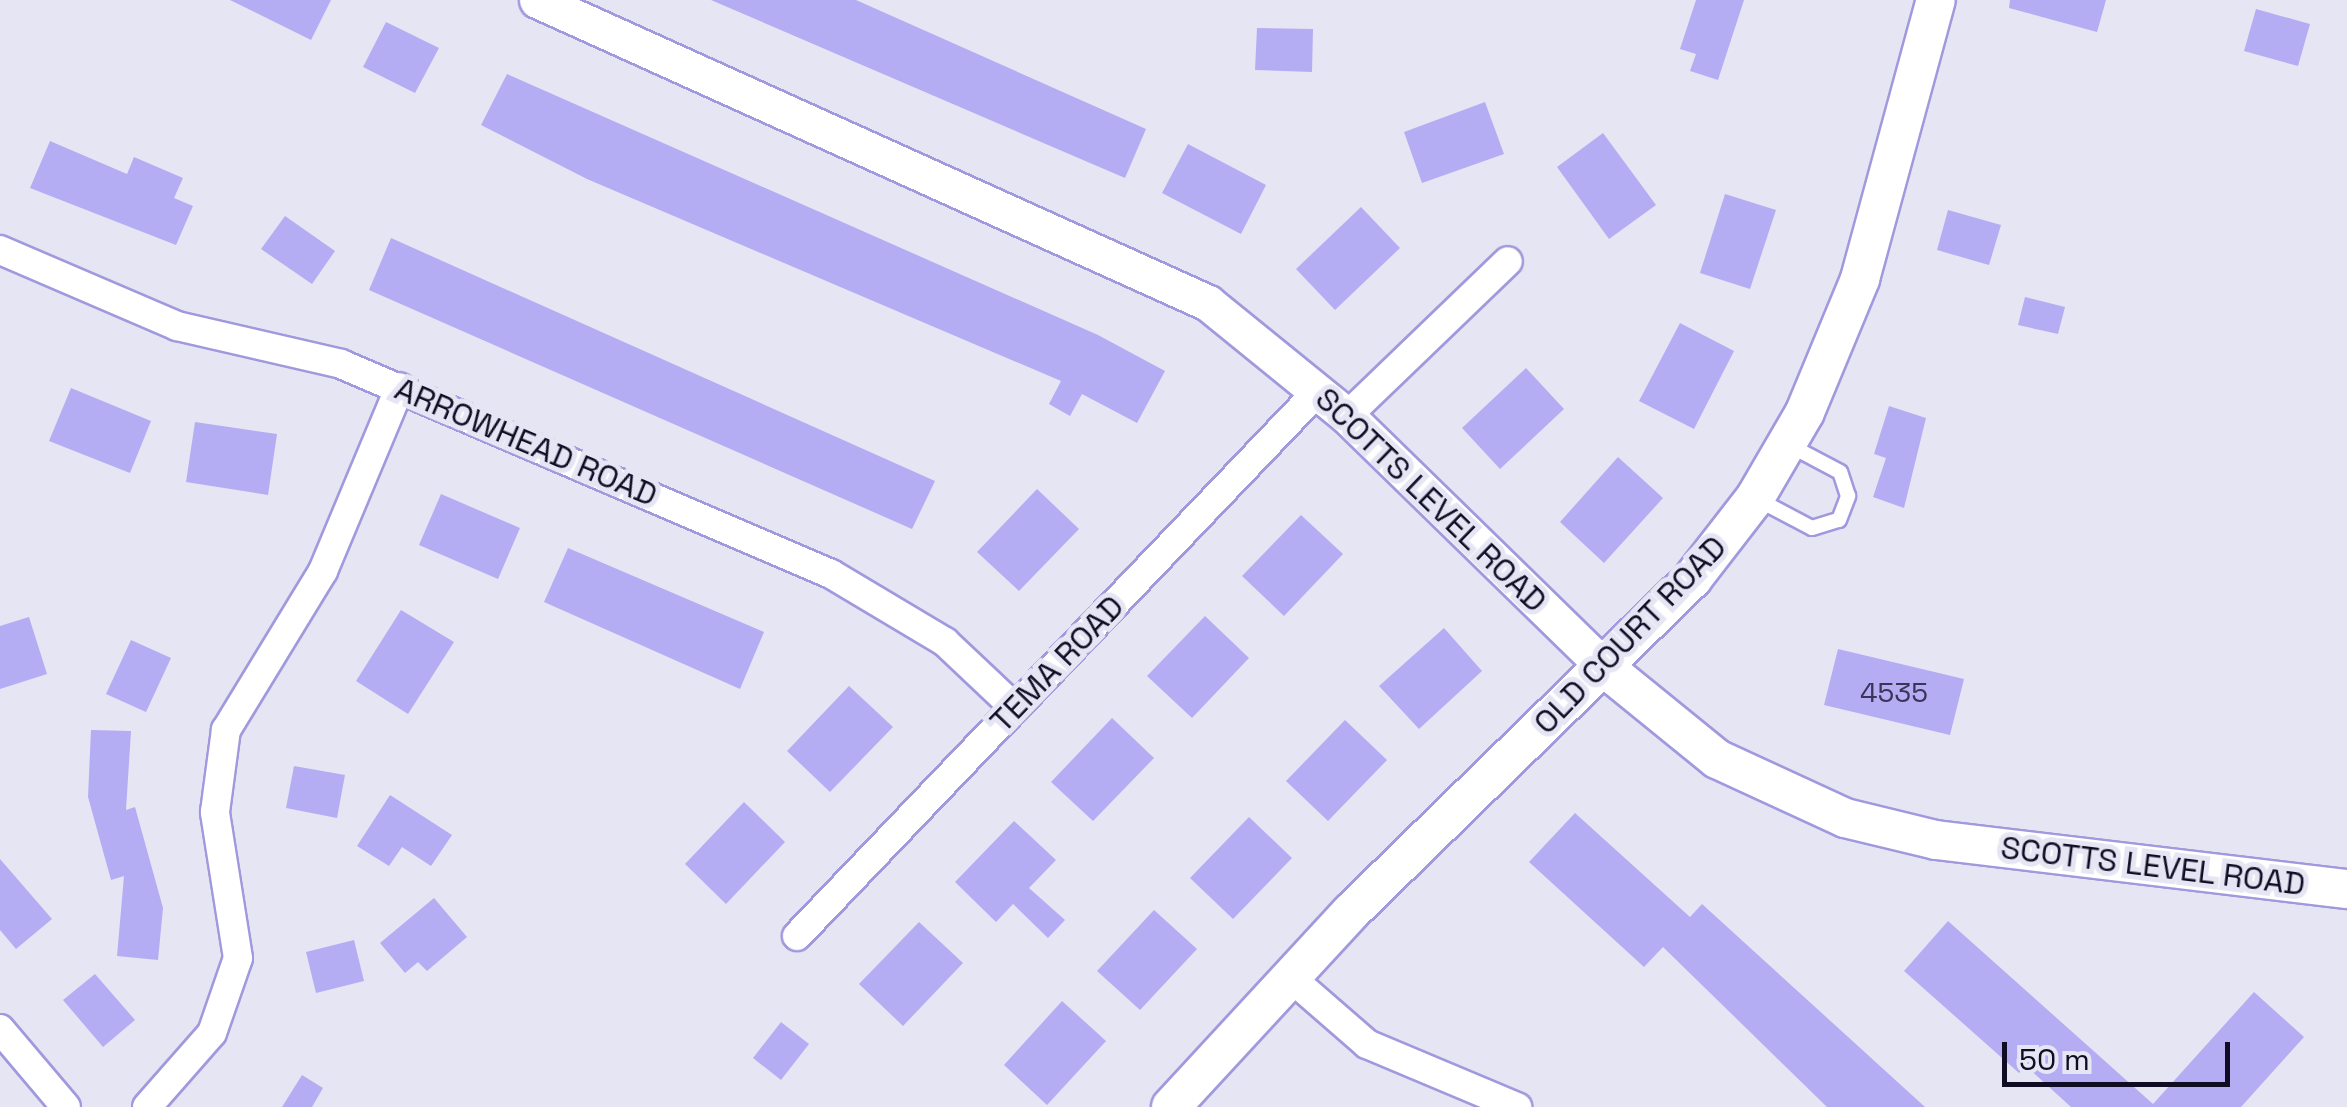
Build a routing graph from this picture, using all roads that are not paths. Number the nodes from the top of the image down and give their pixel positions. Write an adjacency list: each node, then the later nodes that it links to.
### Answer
1 (536, 0): 6 (street, SCOTTS LEVEL ROAD)
2 (1936, 0): 8 (main road, OLD COURT ROAD)
3 (0, 250): 5 (street, ARROWHEAD ROAD)
4 (1508, 262): 7 (street)
5 (400, 387): 11 (street, ARROWHEAD ROAD); 17 (street)
6 (1318, 392): 7 (street, SCOTTS LEVEL ROAD); 11 (street, TEMA ROAD)
7 (1347, 416): 10 (street, SCOTTS LEVEL ROAD)
8 (1786, 443): 9 (main road, OLD COURT ROAD); 9 (lane)
9 (1754, 498): 10 (main road, OLD COURT ROAD)
10 (1605, 668): 12 (main road, SCOTTS LEVEL ROAD); 14 (main road, OLD COURT ROAD)
11 (1015, 708): 13 (street, TEMA ROAD)
12 (2347, 889)
13 (796, 936)
14 (1290, 977): 18 (main road, OLD COURT ROAD); 19 (street)
15 (0, 1030): 16 (street)
16 (66, 1107)
17 (147, 1107)
18 (1170, 1107)
19 (1516, 1107)

